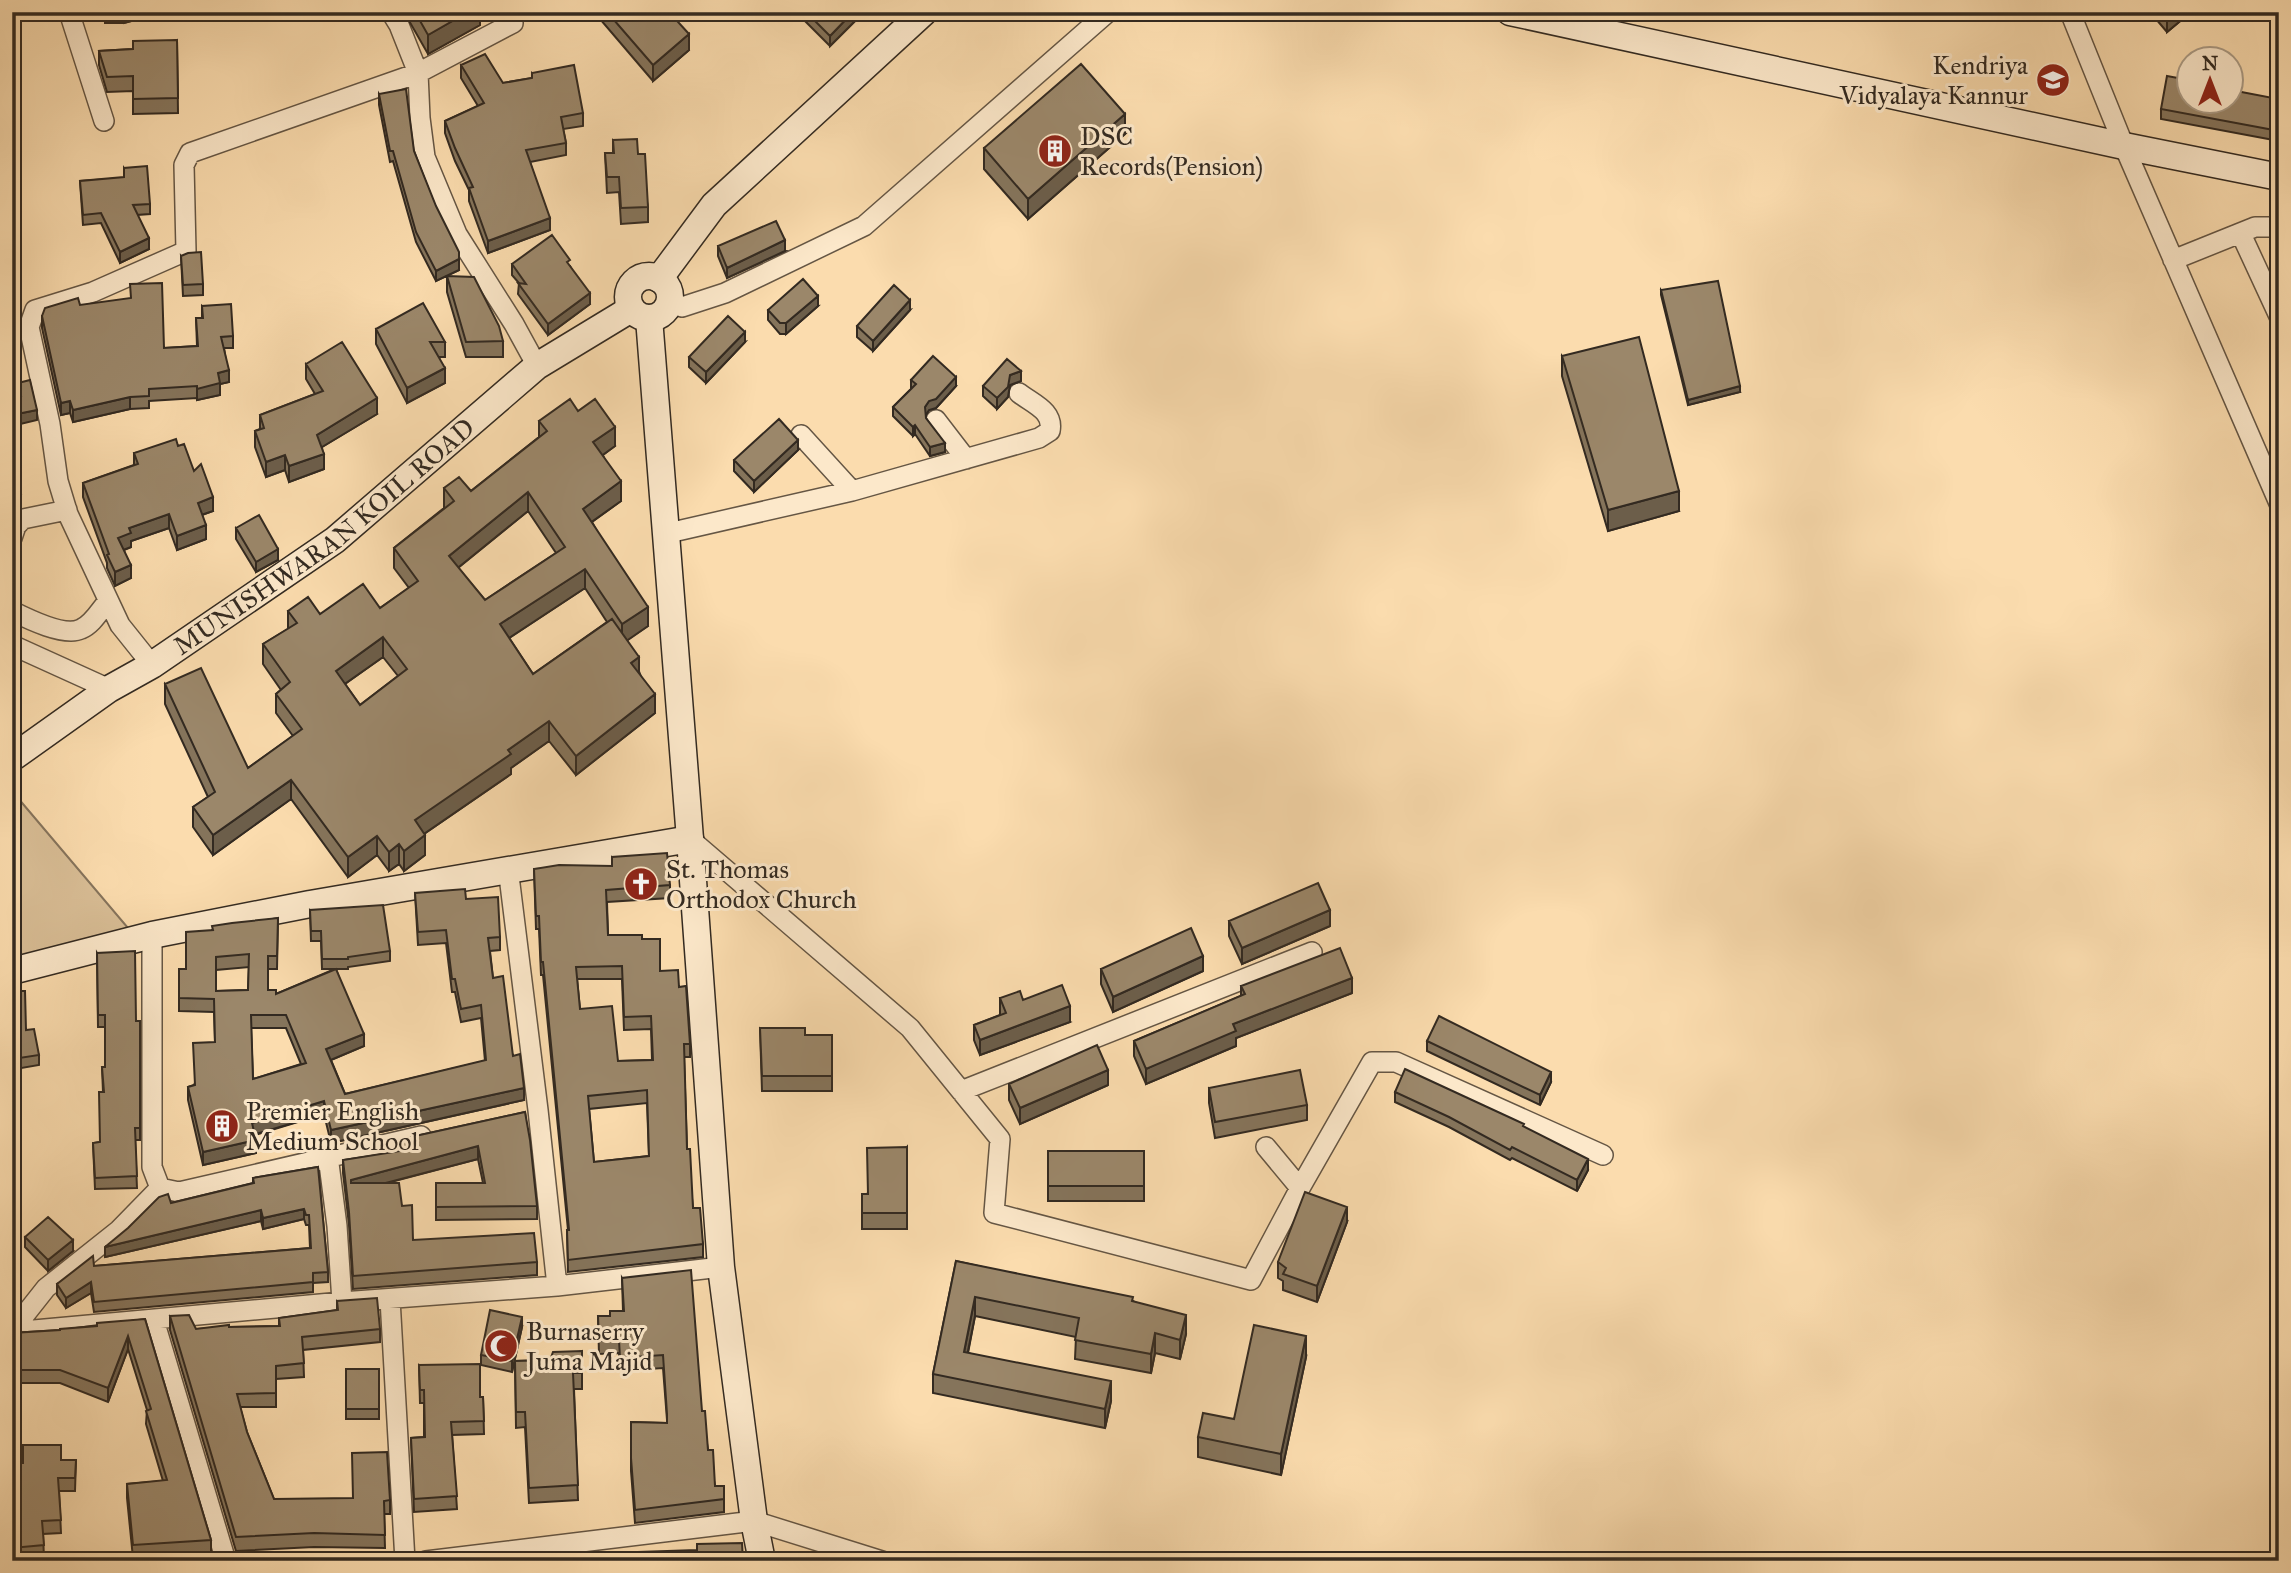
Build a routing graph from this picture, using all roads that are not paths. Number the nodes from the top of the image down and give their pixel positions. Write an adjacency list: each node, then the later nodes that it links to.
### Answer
1 (69, 12): 9 (street)
2 (391, 12): 8 (street)
3 (512, 12): 8 (street)
4 (924, 12): 15 (street, MUNISHWARAN KOIL ROAD)
5 (1108, 12): 15 (street)
6 (1510, 12): 10 (street)
7 (2070, 12): 10 (street)
8 (418, 73): 17 (street); 24 (street)
9 (104, 121)
10 (2124, 146): 11 (street); 14 (street)
11 (2279, 177)
12 (2279, 227): 13 (street)
13 (2241, 234): 14 (street); 16 (street)
14 (2173, 260): 23 (street)
15 (652, 302): 17 (street, MUNISHWARAN KOIL ROAD); 25 (street)
16 (2279, 316)
17 (537, 366): 30 (street, MUNISHWARAN KOIL ROAD)
18 (1019, 393): 21 (street)
19 (936, 420): 21 (street)
20 (801, 435): 22 (street)
21 (966, 459): 22 (street)
22 (852, 491): 25 (street)
23 (2279, 503)
24 (67, 510): 26 (street); 27 (street)
25 (664, 534): 33 (street)
26 (12, 538)
27 (108, 601): 28 (street); 30 (street)
28 (12, 611)
29 (12, 645): 31 (street)
30 (152, 666): 31 (street, MUNISHWARAN KOIL ROAD)
31 (109, 689): 32 (street, MUNISHWARAN KOIL ROAD)
32 (12, 758)
33 (690, 839): 34 (street); 38 (street); 45 (street)
34 (508, 869): 35 (street); 46 (street)
35 (152, 935): 37 (street); 43 (street)
36 (1312, 952): 38 (street)
37 (12, 971)
38 (961, 1091): 44 (street)
39 (433, 1133): 42 (street)
40 (1266, 1147): 44 (street)
41 (1603, 1155): 44 (street)
42 (328, 1156): 43 (street); 48 (street)
43 (160, 1188): 50 (street)
44 (1300, 1188)
45 (720, 1267): 46 (street); 51 (street)
46 (557, 1286): 47 (street)
47 (390, 1299): 48 (street); 53 (street)
48 (342, 1302): 49 (street)
49 (154, 1320): 50 (street); 52 (street)
50 (12, 1331)
51 (754, 1521): 54 (street); 55 (street); 56 (street)
52 (226, 1561)
53 (405, 1561)
54 (426, 1561)
55 (762, 1561)
56 (882, 1561)

